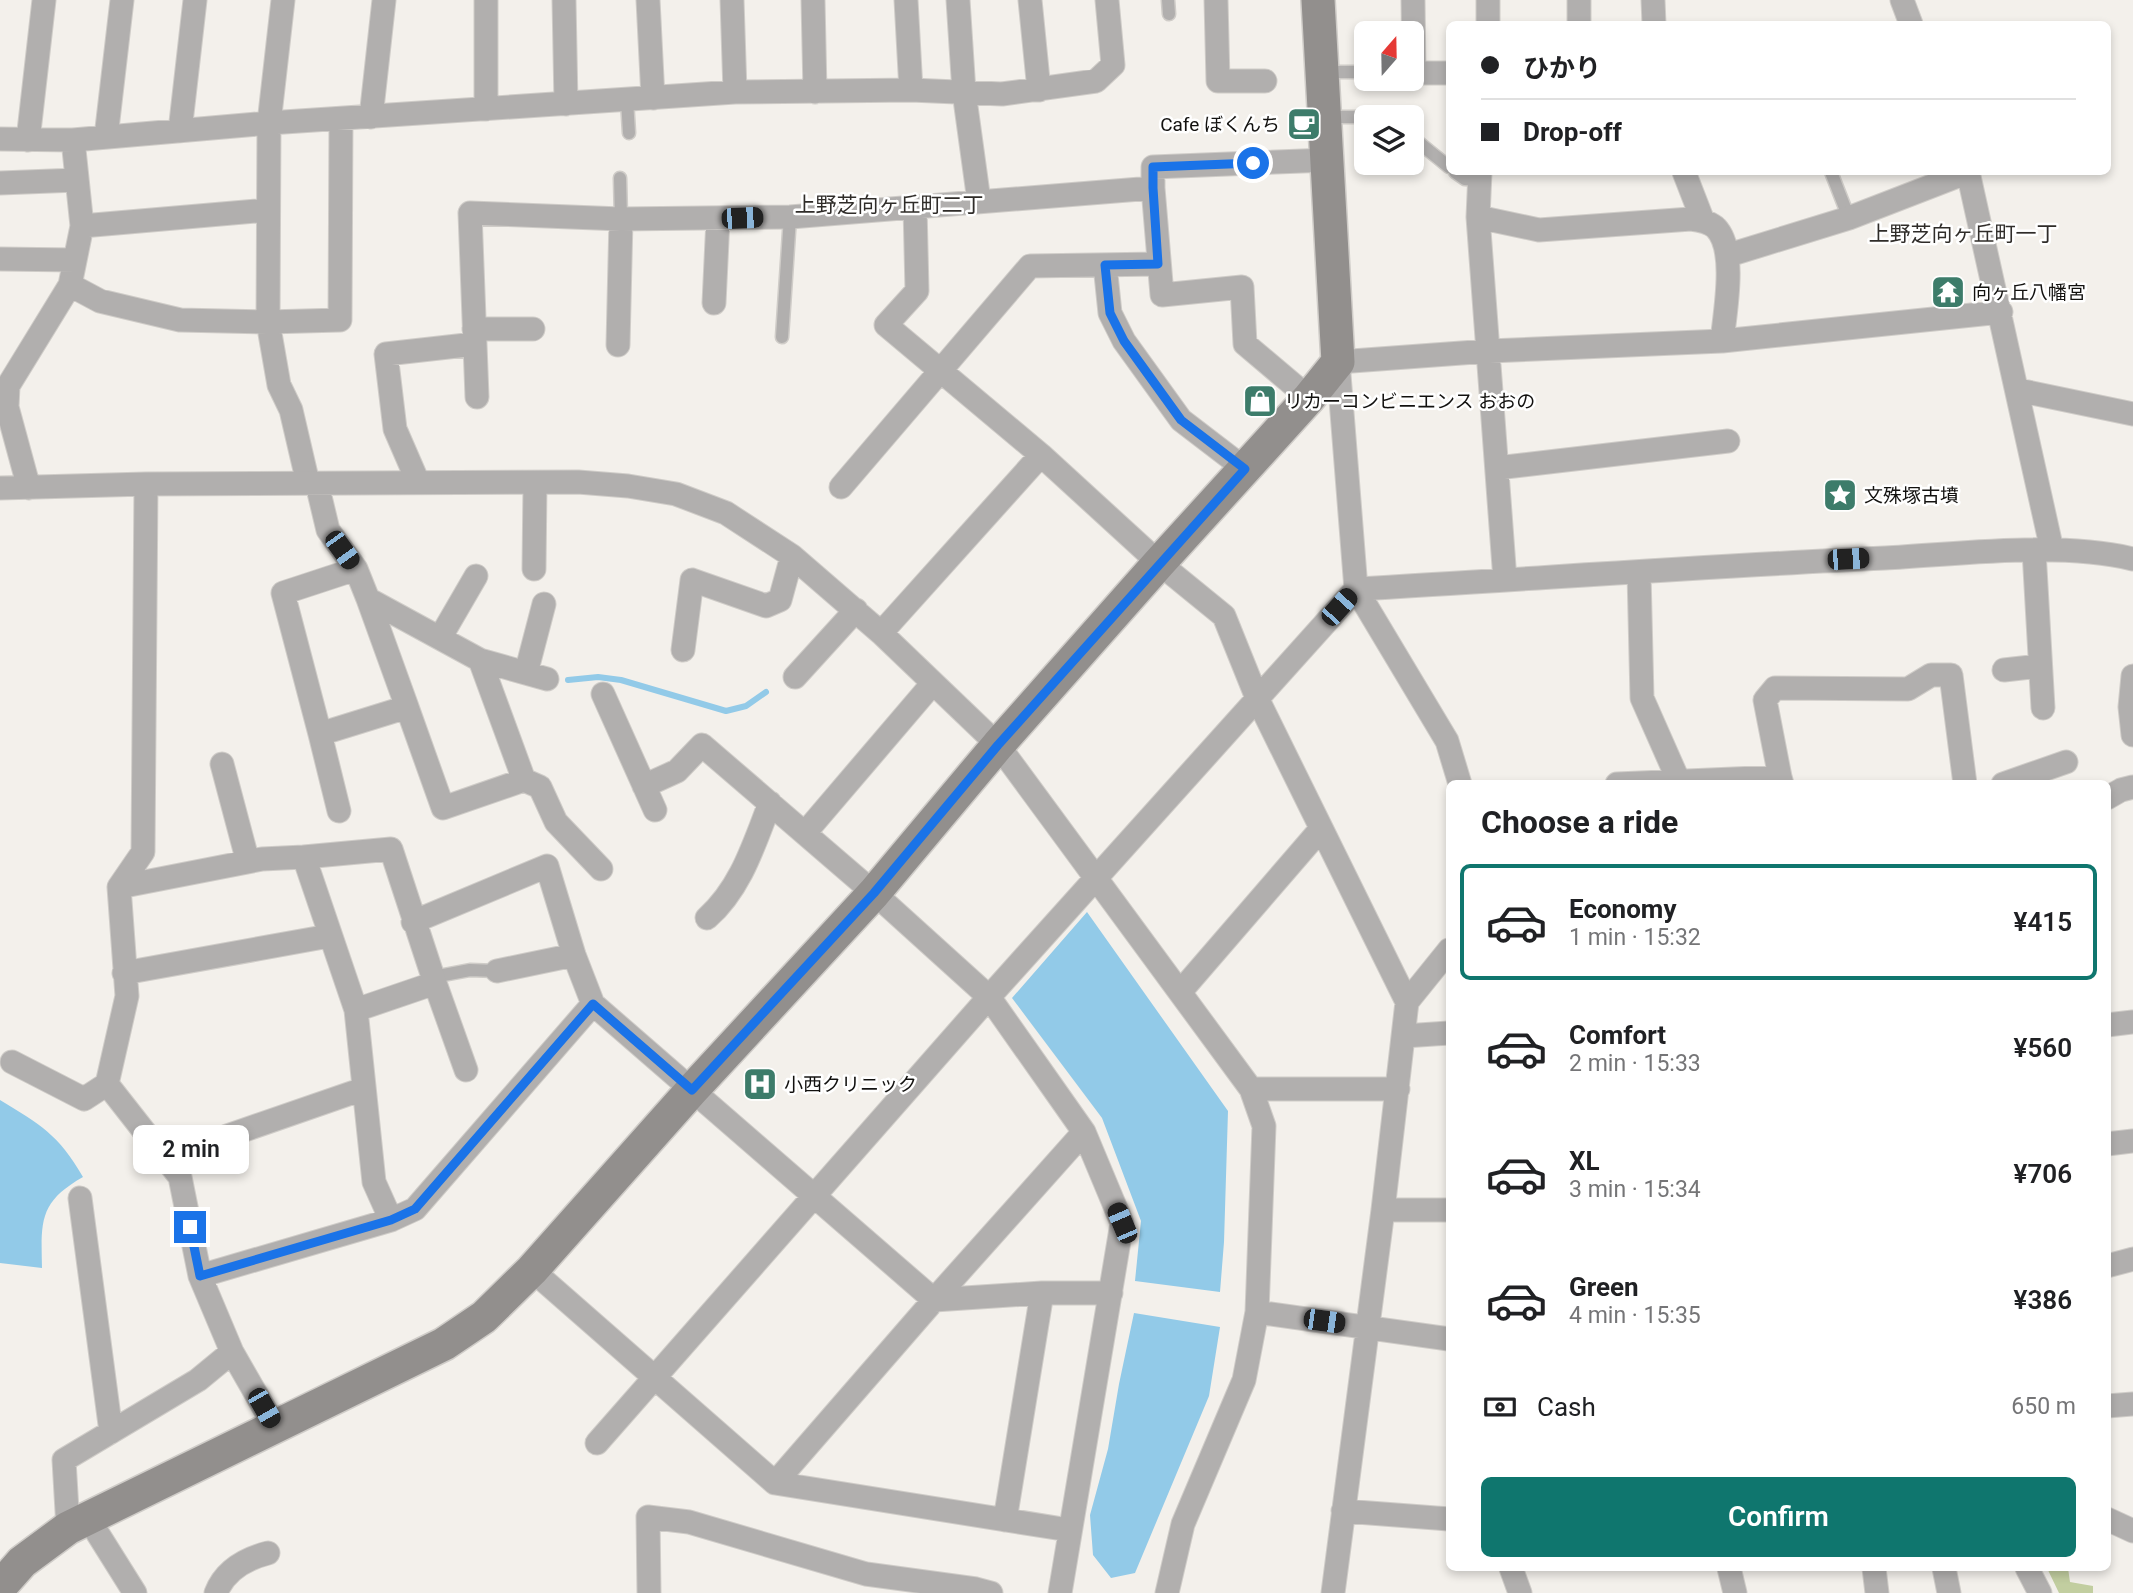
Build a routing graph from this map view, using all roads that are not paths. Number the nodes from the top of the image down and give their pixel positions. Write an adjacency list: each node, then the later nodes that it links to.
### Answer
1 (44, 0): 52 (street)
2 (122, 0): 50 (street)
3 (195, 0): 48 (street)
4 (283, 0): 47 (street)
5 (384, 0): 43 (street)
6 (486, 0): 42 (street)
7 (564, 0): 41 (street)
8 (648, 0): 39 (street)
9 (732, 0): 36 (street)
10 (813, 0): 37 (street)
11 (906, 0): 34 (street)
12 (958, 0): 38 (street)
13 (1030, 0): 35 (street)
14 (1107, 0): 35 (street)
15 (1168, 0): 23 (lane)
16 (1216, 0): 33 (street)
17 (1318, 0): 29 (street)
18 (1413, 0): 24 (street)
19 (1488, 0): 25 (street)
20 (1579, 0): 26 (street)
21 (1653, 0): 27 (street)
22 (1902, 0): 28 (street)
23 (1169, 14)
24 (1413, 21)
25 (1488, 21)
26 (1579, 21)
27 (1654, 21)
28 (1910, 21)
29 (1323, 72): 30 (lane); 44 (street)
30 (1354, 72)
31 (1424, 73): 32 (street)
32 (1446, 73)
33 (1265, 81)
34 (911, 90): 37 (street); 38 (street)
35 (1039, 90): 38 (street)
36 (735, 92): 37 (street); 39 (street)
37 (816, 92)
38 (964, 92): 67 (street)
39 (653, 98): 40 (street)
40 (627, 100): 41 (street); 49 (lane)
41 (566, 104): 42 (street)
42 (486, 109): 43 (street)
43 (371, 117): 46 (street)
44 (1325, 117): 45 (lane); 55 (street)
45 (1354, 117)
46 (341, 119): 47 (street); 85 (street)
47 (269, 124): 48 (street); 69 (street)
48 (180, 131): 50 (street)
49 (629, 133)
50 (106, 137): 53 (street)
51 (0, 139): 52 (street)
52 (28, 140): 53 (street)
53 (73, 140): 64 (street)
54 (1424, 147): 56 (lane)
55 (1328, 160): 66 (street); 92 (street)
56 (1446, 165)
57 (1460, 175): 62 (lane)
58 (1685, 175): 75 (street)
59 (1832, 175): 72 (lane)
60 (1960, 175): 72 (street)
61 (1969, 175): 84 (street)
62 (1479, 176): 71 (street)
63 (620, 178): 73 (lane)
64 (77, 180): 65 (street); 76 (street)
65 (0, 183)
66 (1153, 188): 67 (street); 80 (street)
67 (979, 201): 68 (street)
68 (915, 206): 70 (street); 93 (street)
69 (268, 210): 76 (street); 85 (street)
70 (790, 216): 74 (street); 88 (lane)
71 (1478, 217): 75 (street); 91 (street)
72 (1849, 218): 77 (street)
73 (621, 219): 74 (street); 87 (street); 90 (street)
74 (718, 219): 83 (street)
75 (1703, 221): 77 (street)
76 (82, 226): 79 (street)
77 (1729, 255): 89 (street)
78 (0, 259): 79 (street)
79 (75, 260): 82 (street)
80 (1158, 264): 81 (street); 96 (street)
81 (1105, 265): 93 (street); 101 (street)
82 (70, 285): 85 (street); 108 (street)
83 (714, 303)
84 (2001, 312): 89 (street); 94 (street)
85 (268, 322): 104 (street)
86 (533, 329): 87 (street)
87 (474, 336): 95 (street); 102 (street)
88 (782, 337)
89 (1722, 341): 91 (street)
90 (618, 345)
91 (1489, 351): 92 (street); 100 (street)
92 (1338, 362): 96 (street); 118 (street)
93 (940, 370): 99 (street); 106 (street)
94 (2018, 390): 97 (street); 109 (street)
95 (477, 397)
96 (1309, 398): 101 (street)
97 (2133, 414)
98 (1728, 442): 100 (street)
99 (1041, 455): 112 (street); 122 (street)
100 (1497, 468): 117 (street)
101 (1245, 469): 112 (street)
102 (418, 482): 104 (street); 105 (street)
103 (146, 484): 104 (street); 108 (street); 161 (street)
104 (313, 484): 113 (street)
105 (535, 484): 110 (street); 114 (street)
106 (841, 487)
107 (0, 488): 108 (street)
108 (29, 488)
109 (2043, 550): 111 (street); 115 (street); 126 (street)
110 (792, 556): 121 (street); 124 (street)
111 (2133, 559)
112 (1159, 563): 132 (street); 137 (street)
113 (356, 569): 119 (street); 135 (street)
114 (534, 569)
115 (1639, 573): 117 (street); 143 (street)
116 (476, 576): 123 (street)
117 (1506, 580): 118 (street)
118 (1356, 589): 132 (street); 142 (street)
119 (368, 599): 123 (street); 133 (street)
120 (544, 604): 125 (street)
121 (856, 610): 122 (street); 129 (street)
122 (881, 633): 130 (street)
123 (440, 638): 125 (street)
124 (683, 650)
125 (480, 660): 141 (street)
126 (2040, 666): 127 (street); 134 (street)
127 (2004, 670)
128 (2133, 676): 136 (street)
129 (795, 677)
130 (930, 679): 137 (street); 138 (lane); 154 (street)
131 (603, 694): 147 (street)
132 (1257, 698): 153 (street); 160 (street)
133 (407, 706): 135 (street); 141 (street)
134 (2043, 708)
135 (320, 734): 152 (street)
136 (2133, 735)
137 (998, 745): 160 (street); 162 (street)
138 (862, 748)
139 (2066, 762): 146 (street)
140 (222, 764): 157 (street)
141 (524, 780): 155 (street)
142 (1459, 780)
143 (1680, 780)
144 (1781, 780): 145 (street)
145 (1964, 780)
146 (2014, 780)
147 (644, 786): 150 (street); 151 (street)
148 (2133, 787): 149 (street)
149 (2111, 796)
150 (770, 803): 154 (street); 163 (street)
151 (655, 810)
152 (339, 811)
153 (1320, 830): 171 (street); 173 (street)
154 (805, 833): 162 (street)
155 (580, 846): 158 (street); 159 (street)
156 (304, 858): 157 (street); 164 (street); 165 (street)
157 (248, 862): 161 (street)
158 (547, 866): 164 (street); 167 (street)
159 (601, 869)
160 (1097, 876): 171 (street); 172 (street)
161 (120, 887): 169 (street)
162 (874, 893): 172 (street); 186 (street)
163 (707, 918)
164 (413, 922): 170 (street)
165 (329, 936): 169 (street); 175 (street)
166 (1446, 954): 173 (street)
167 (574, 955): 168 (street); 174 (street)
168 (497, 971): 170 (lane)
169 (124, 972): 182 (street)
170 (434, 980): 175 (street); 181 (street)
171 (1181, 991): 184 (street)
172 (989, 997): 187 (street); 191 (street)
173 (1407, 1002): 179 (street)
174 (593, 1004): 186 (street); 195 (street)
175 (356, 1010): 183 (street)
176 (2133, 1022): 177 (street)
177 (2111, 1025)
178 (1446, 1033): 179 (street)
179 (1404, 1036): 185 (street)
180 (12, 1062): 182 (street)
181 (466, 1070)
182 (107, 1084): 199 (street)
183 (363, 1089): 188 (street); 195 (street)
184 (1251, 1089): 185 (street); 203 (street)
185 (1398, 1089): 193 (street)
186 (692, 1090): 191 (street); 198 (street)
187 (1084, 1132): 201 (street); 202 (street)
188 (227, 1136)
189 (2133, 1141): 190 (street)
190 (2111, 1144)
191 (814, 1197): 202 (street); 207 (street)
192 (80, 1198): 211 (street)
193 (1383, 1210): 194 (street); 204 (street)
194 (1446, 1210)
195 (391, 1220): 199 (street)
196 (2133, 1259): 197 (street)
197 (2111, 1265)
198 (532, 1270): 207 (street); 210 (street)
199 (200, 1276): 206 (street)
200 (1042, 1293): 201 (street); 202 (street); 216 (street)
201 (1111, 1293): 219 (street)
202 (934, 1300): 213 (street)
203 (1257, 1312): 204 (street); 234 (street)
204 (1368, 1327): 205 (street); 214 (street)
205 (1446, 1339)
206 (232, 1352): 210 (street); 211 (street)
207 (656, 1377): 212 (street); 213 (street)
208 (2133, 1404): 209 (street)
209 (2111, 1406)
210 (275, 1427): 218 (street)
211 (111, 1432): 218 (street)
212 (597, 1443)
213 (775, 1483): 216 (street)
214 (1343, 1511): 215 (street); 235 (street)
215 (1446, 1519)
216 (1005, 1520): 219 (street)
217 (2111, 1521): 220 (street)
218 (78, 1523): 228 (street); 229 (street)
219 (1069, 1530): 233 (street)
220 (2133, 1531)
221 (268, 1553): 230 (street)
222 (1512, 1571): 236 (street)
223 (1729, 1571): 237 (street)
224 (1874, 1571): 238 (street)
225 (1945, 1571): 239 (street)
226 (2029, 1571): 240 (street)
227 (864, 1584): 231 (street); 232 (street)
228 (0, 1587)
229 (135, 1593)
230 (216, 1593)
231 (649, 1593)
232 (991, 1593)
233 (1059, 1593)
234 (1167, 1593)
235 (1332, 1593)
236 (1520, 1593)
237 (1735, 1593)
238 (1877, 1593)
239 (1949, 1593)
240 (2040, 1593)

